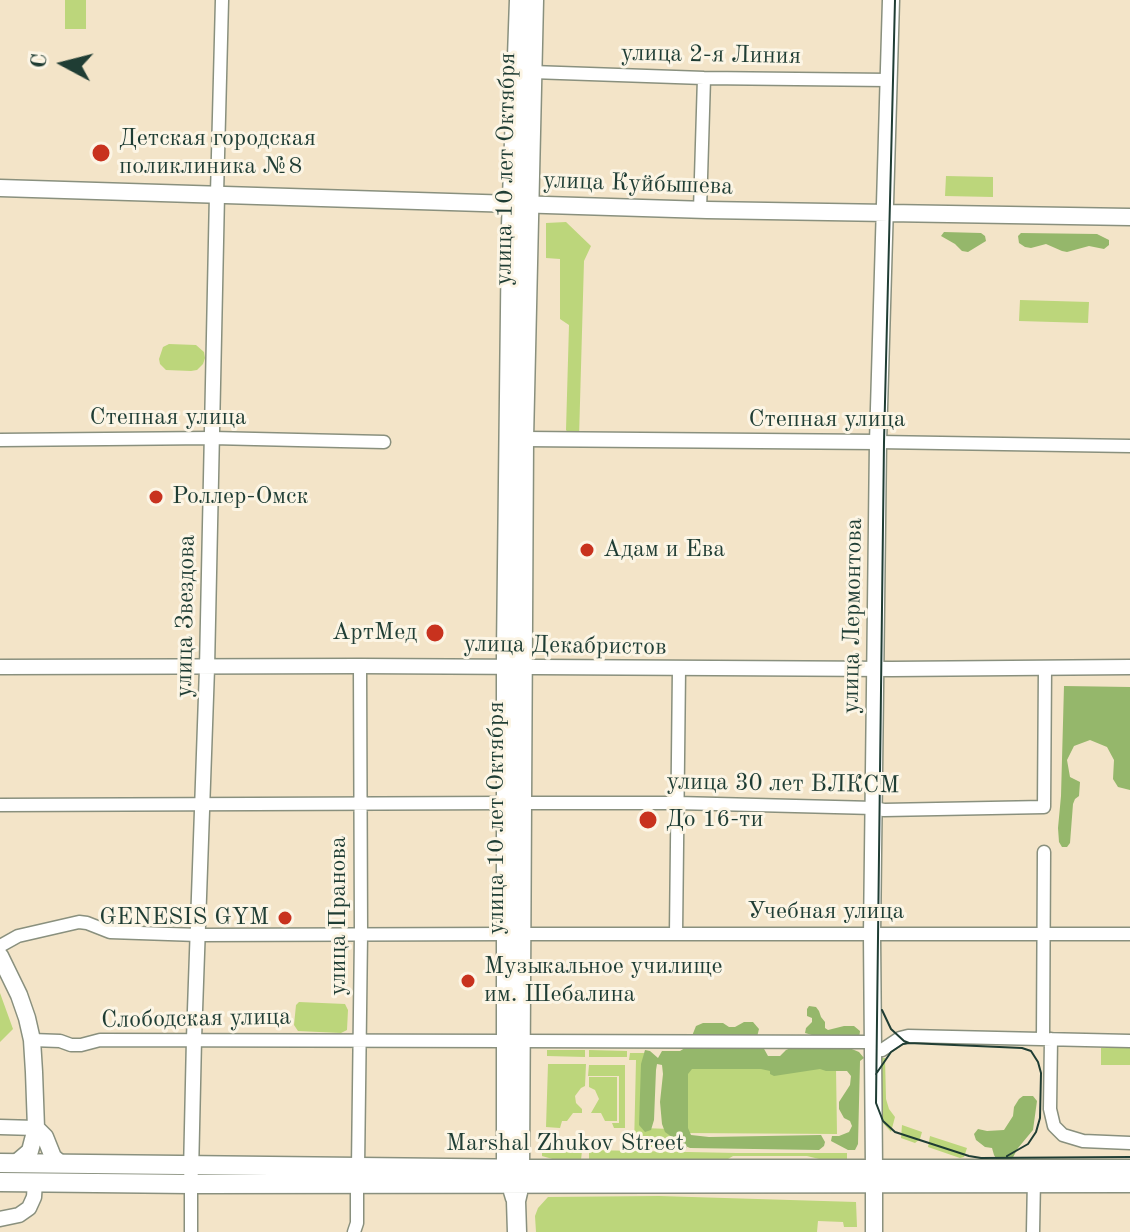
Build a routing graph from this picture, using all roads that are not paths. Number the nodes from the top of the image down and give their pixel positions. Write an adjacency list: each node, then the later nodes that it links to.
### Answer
1 (222, 0): 9 (street, улица Звездова)
2 (519, 0): 10 (main road, улица 10 лет Октября)
3 (534, 0): 5 (main road, улица 10 лет Октября)
4 (891, 0): 7 (main road, улица Лермонтова)
5 (532, 72): 6 (street, улица 2-я Линия); 10 (main road, улица 10 лет Октября)
6 (704, 78): 7 (street, улица 2-я Линия); 11 (street)
7 (889, 80): 12 (main road, улица Лермонтова)
8 (0, 188): 9 (main road, улица Куйбышева)
9 (217, 194): 10 (main road, улица Куйбышева); 14 (street, улица Звездова)
10 (520, 204): 11 (main road, улица Куйбышева); 15 (main road, улица 10 лет Октября); 22 (main road, улица 10 лет Октября)
11 (700, 210): 12 (main road, улица Куйбышева)
12 (885, 214): 13 (main road, улица Куйбышева); 18 (main road, улица Лермонтова)
13 (1130, 217)
14 (212, 438): 16 (street, Степная улица); 17 (street, Степная улица); 24 (street, улица Звездова)
15 (524, 439): 18 (street, Степная улица); 22 (main road, улица 10 лет Октября)
16 (0, 440)
17 (384, 442)
18 (878, 442): 19 (street, Степная улица); 27 (main road, улица Лермонтова)
19 (1130, 446)
20 (360, 666): 22 (street, улица Декабристов); 24 (street, улица Декабристов); 28 (street, улица Пранова)
21 (0, 667): 24 (street, улица Декабристов)
22 (514, 667): 26 (street, улица Декабристов); 29 (main road, улица 10 лет Октября)
23 (1130, 667): 25 (street, улица Декабристов)
24 (207, 668): 32 (street, улица Звездова)
25 (1045, 668): 27 (street, улица Декабристов); 33 (street, улица 30 лет ВЛКСМ)
26 (679, 669): 27 (street, улица Декабристов); 30 (street)
27 (876, 669): 33 (main road, улица Лермонтова)
28 (361, 803): 29 (street, улица 30 лет ВЛКСМ); 32 (street, улица 30 лет ВЛКСМ); 36 (street, улица Пранова)
29 (514, 803): 30 (street, улица 30 лет ВЛКСМ); 37 (main road, улица 10 лет Октября)
30 (677, 803): 33 (street, улица 30 лет ВЛКСМ); 35 (street)
31 (0, 805): 32 (street, улица 30 лет ВЛКСМ)
32 (203, 805): 40 (street, улица Звездова)
33 (874, 808): 41 (main road, улица Лермонтова)
34 (1044, 852): 38 (street)
35 (676, 933): 37 (street, Учебная улица); 41 (street, Учебная улица)
36 (361, 934): 37 (street, Учебная улица); 40 (street, Учебная улица); 47 (street, улица Пранова)
37 (514, 934): 48 (main road, улица 10 лет Октября)
38 (1044, 934): 39 (street, Учебная улица); 41 (street, Учебная улица); 45 (street)
39 (1130, 934)
40 (198, 935): 42 (street, Учебная улица); 44 (street, улица Звездова)
41 (872, 935): 50 (main road, улица Лермонтова)
42 (0, 946)
43 (0, 956): 46 (main road)
44 (194, 1039): 46 (street, Слободская улица); 47 (street, Слободская улица); 59 (street, улица Звездова)
45 (1047, 1039): 49 (street, Слободская улица); 50 (street, Слободская улица); 53 (street)
46 (32, 1040): 52 (main road)
47 (360, 1040): 48 (street, Слободская улица); 60 (street, улица Пранова)
48 (514, 1041): 50 (street, Слободская улица); 63 (main road, улица 10 лет Октября)
49 (1130, 1041)
50 (872, 1047): 61 (main road, улица Лермонтова)
51 (0, 1127): 52 (street)
52 (36, 1128): 55 (main road); 56 (main road)
53 (1111, 1143): 54 (street); 57 (street)
54 (1130, 1143)
55 (8, 1163): 56 (main road, Marshal Zhukov Street)
56 (60, 1163): 59 (main road, Marshal Zhukov Street)
57 (1111, 1169): 58 (main road, Marshal Zhukov Street); 62 (main road, Marshal Zhukov Street)
58 (1130, 1169)
59 (191, 1175): 60 (main road, Marshal Zhukov Street); 65 (main road, Marshal Zhukov Street); 69 (street, улица Звездова)
60 (358, 1175): 63 (main road, Marshal Zhukov Street); 68 (street, улица Пранова)
61 (874, 1176): 62 (main road, Marshal Zhukov Street); 63 (main road, Marshal Zhukov Street); 71 (main road, улица Лермонтова)
62 (1034, 1176): 66 (main road, Marshal Zhukov Street); 72 (street)
63 (514, 1181): 70 (main road, улица 10 лет Октября)
64 (0, 1182): 65 (main road, Marshal Zhukov Street)
65 (35, 1182): 67 (street)
66 (1130, 1183)
67 (0, 1219)
68 (357, 1229)
69 (191, 1232)
70 (517, 1232)
71 (874, 1232)
72 (1033, 1232)

